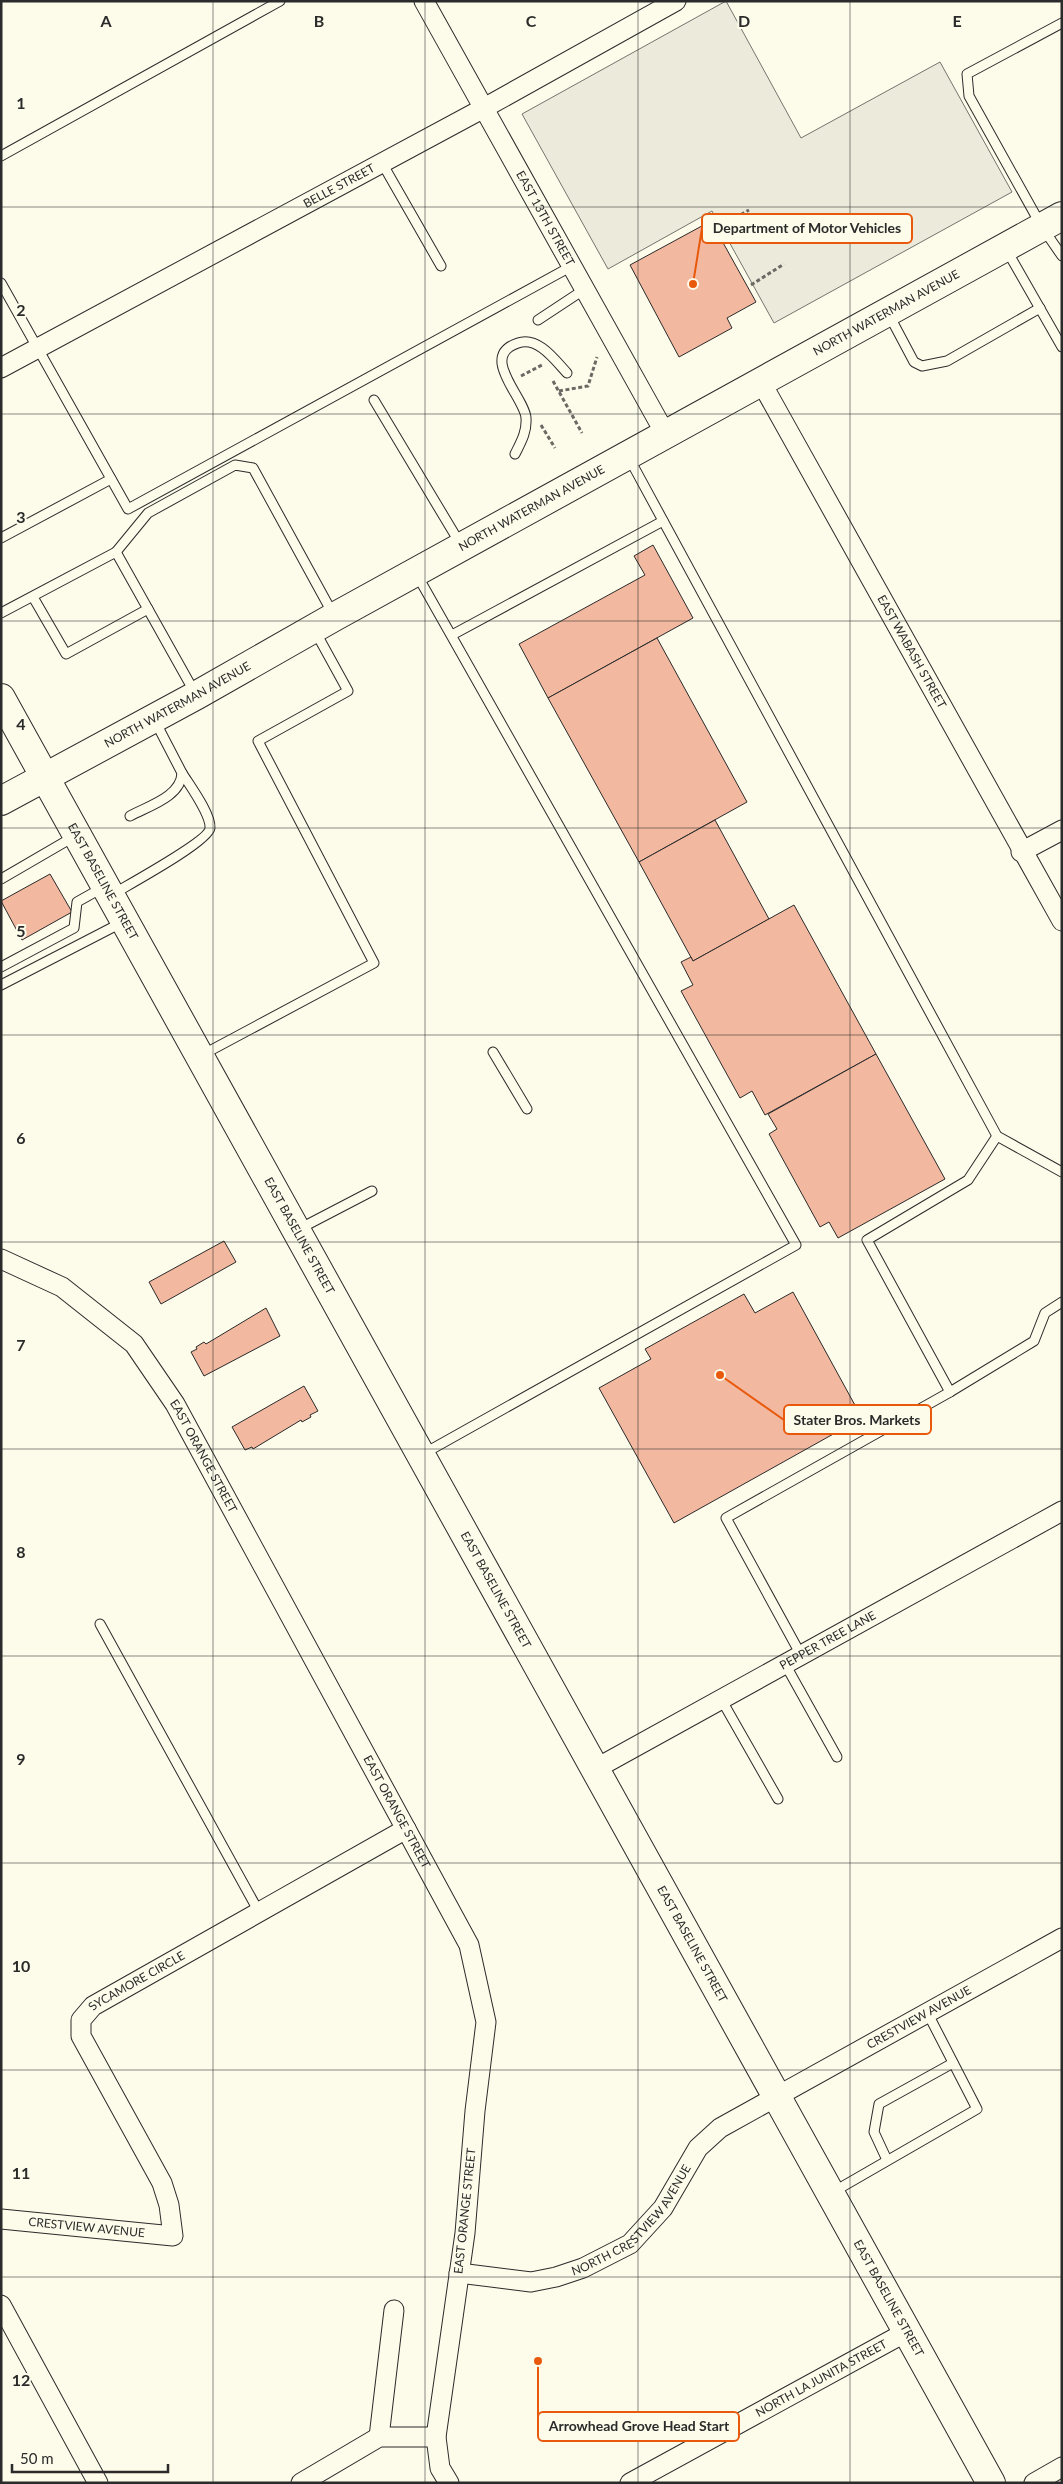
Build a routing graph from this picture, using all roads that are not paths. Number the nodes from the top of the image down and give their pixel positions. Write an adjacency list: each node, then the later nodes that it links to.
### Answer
1 (280, 1): 6 (lane)
2 (424, 1): 5 (street, EAST 13TH STREET)
3 (676, 1): 5 (street, BELLE STREET)
4 (1062, 23): 8 (lane)
5 (484, 108): 7 (street, BELLE STREET); 12 (street, EAST 13TH STREET)
6 (1, 156)
7 (382, 164): 11 (lane); 19 (street, BELLE STREET)
8 (1052, 222): 9 (main road, NORTH WATERMAN AVENUE); 10 (lane)
9 (1005, 248): 15 (lane); 16 (main road, NORTH WATERMAN AVENUE)
10 (1062, 256)
11 (441, 266)
12 (572, 266): 14 (street, EAST 13TH STREET); 27 (lane)
13 (1, 283): 19 (lane)
14 (584, 289): 17 (lane); 24 (street, EAST 13TH STREET)
15 (1040, 308): 16 (lane); 18 (lane)
16 (888, 312): 22 (main road, NORTH WATERMAN AVENUE)
17 (538, 320)
18 (1062, 347)
19 (37, 349): 20 (street, BELLE STREET); 27 (lane)
20 (1, 368)
21 (567, 373): 25 (lane)
22 (761, 382): 24 (main road, NORTH WATERMAN AVENUE); 47 (street, EAST WABASH STREET)
23 (374, 400): 30 (lane)
24 (666, 435): 26 (main road, NORTH WATERMAN AVENUE)
25 (515, 454)
26 (628, 456): 28 (lane); 30 (main road, NORTH WATERMAN AVENUE)
27 (111, 479): 29 (lane)
28 (663, 521): 37 (lane); 57 (lane)
29 (1, 538)
30 (462, 547): 32 (main road, NORTH WATERMAN AVENUE)
31 (116, 552): 33 (lane); 34 (lane); 36 (lane)
32 (416, 572): 36 (main road, NORTH WATERMAN AVENUE); 37 (lane)
33 (32, 596): 34 (lane); 35 (lane)
34 (148, 609): 38 (lane)
35 (1, 613)
36 (324, 623): 38 (main road, NORTH WATERMAN AVENUE); 55 (lane)
37 (452, 635): 64 (lane)
38 (197, 695): 40 (main road, NORTH WATERMAN AVENUE)
39 (1, 698): 42 (main road, EAST BASELINE STREET)
40 (153, 719): 41 (lane); 42 (main road, NORTH WATERMAN AVENUE)
41 (182, 773): 44 (lane); 49 (lane)
42 (45, 777): 43 (main road, NORTH WATERMAN AVENUE); 46 (main road, EAST BASELINE STREET)
43 (1, 801)
44 (130, 816)
45 (1062, 830): 47 (street)
46 (77, 835): 48 (lane); 49 (main road, EAST BASELINE STREET)
47 (1021, 852): 51 (street, EAST WABASH STREET)
48 (1, 880)
49 (108, 891): 50 (main road, EAST BASELINE STREET); 52 (lane)
50 (125, 921): 53 (lane); 55 (main road, EAST BASELINE STREET)
51 (1062, 921)
52 (1, 967)
53 (1, 986)
54 (493, 1052): 56 (lane)
55 (200, 1056): 60 (main road, EAST BASELINE STREET)
56 (527, 1109)
57 (997, 1136): 58 (lane); 63 (lane)
58 (1062, 1172)
59 (372, 1191): 60 (lane)
60 (296, 1230): 64 (main road, EAST BASELINE STREET)
61 (1, 1259): 73 (street, EAST ORANGE STREET)
62 (1062, 1302): 63 (lane)
63 (950, 1392): 67 (lane)
64 (421, 1455): 71 (main road, EAST BASELINE STREET)
65 (1062, 1510): 67 (street, PEPPER TREE LANE)
66 (100, 1624): 74 (lane)
67 (801, 1655): 68 (street, PEPPER TREE LANE)
68 (785, 1664): 69 (street, PEPPER TREE LANE); 70 (lane)
69 (721, 1699): 71 (street, PEPPER TREE LANE); 72 (lane)
70 (837, 1757)
71 (595, 1769): 78 (main road, EAST BASELINE STREET)
72 (778, 1799)
73 (406, 1829): 74 (street, SYCAMORE CIRCLE); 83 (street, EAST ORANGE STREET)
74 (259, 1912): 82 (street, SYCAMORE CIRCLE)
75 (1062, 1938): 76 (street, CRESTVIEW AVENUE)
76 (927, 2012): 77 (lane); 78 (street, CRESTVIEW AVENUE)
77 (953, 2064): 79 (lane); 79 (lane)
78 (776, 2096): 80 (main road, EAST BASELINE STREET); 83 (street, NORTH CRESTVIEW AVENUE)
79 (887, 2160): 80 (lane)
80 (830, 2193): 86 (main road, EAST BASELINE STREET)
81 (1, 2218): 82 (street, CRESTVIEW AVENUE)
82 (173, 2236)
83 (459, 2273): 88 (street, EAST ORANGE STREET)
84 (1, 2305): 90 (street)
85 (394, 2310): 87 (street)
86 (908, 2332): 93 (street, NORTH LA JUNITA STREET); 94 (main road, EAST BASELINE STREET)
87 (379, 2437): 88 (street); 91 (street)
88 (436, 2437): 92 (street, EAST ORANGE STREET)
89 (1062, 2467): 95 (street)
90 (98, 2483)
91 (301, 2483)
92 (449, 2483)
93 (630, 2483)
94 (991, 2483)
95 (1034, 2483)

